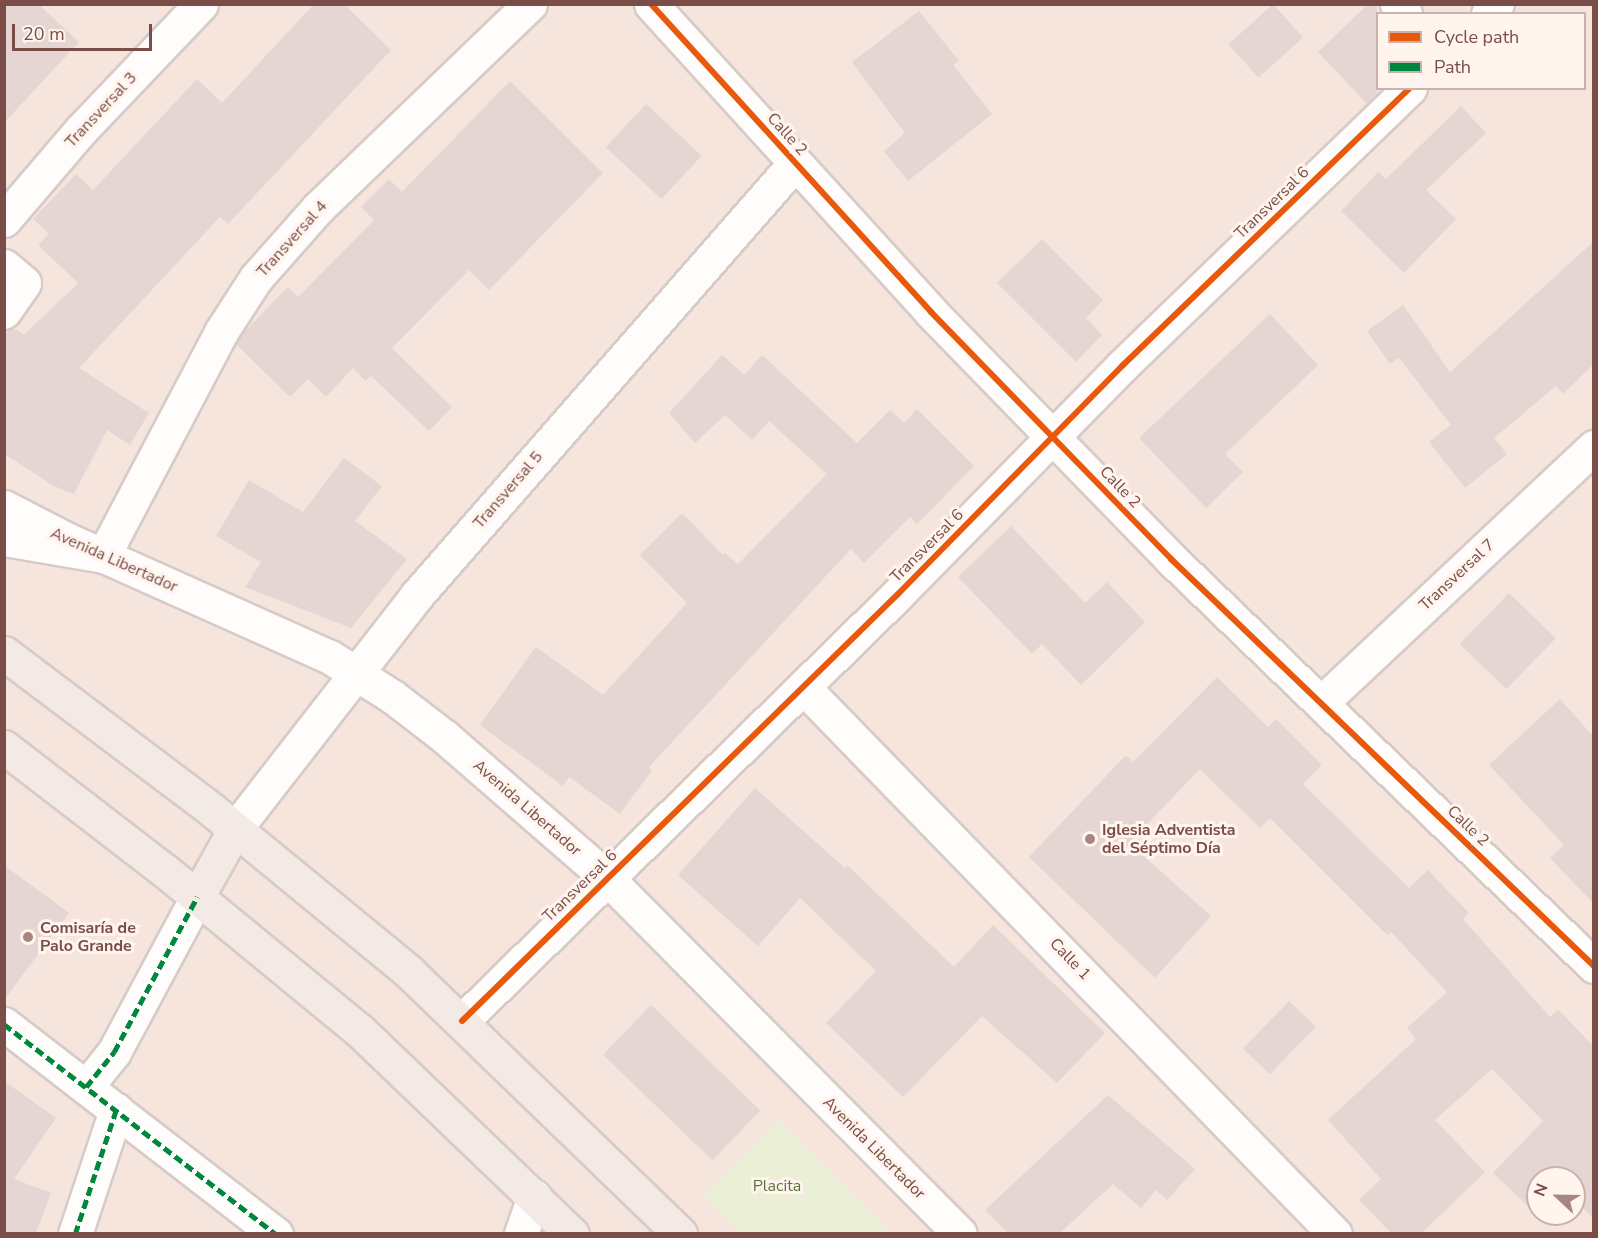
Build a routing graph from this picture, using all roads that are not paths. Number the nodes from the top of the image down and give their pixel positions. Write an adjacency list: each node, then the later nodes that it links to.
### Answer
1 (201, 4): 6 (street, Transversal 3)
2 (530, 4): 13 (street, Transversal 4)
3 (651, 4): 5 (street, Calle 2)
4 (1408, 90): 9 (street, Transversal 6)
5 (795, 163): 9 (street, Calle 2); 15 (street, Transversal 5)
6 (4, 220)
7 (4, 266): 8 (street)
8 (4, 312)
9 (1052, 437): 16 (street, Transversal 6); 17 (street, Calle 2)
10 (1593, 447): 17 (street, Transversal 7)
11 (4, 507): 13 (street, Avenida Libertador)
12 (4, 539): 13 (street)
13 (103, 556): 15 (street, Avenida Libertador)
14 (4, 653): 19 (main road)
15 (354, 672): 19 (street, Transversal 5); 20 (street, Avenida Libertador)
16 (803, 687): 20 (street, Transversal 6); 34 (street, Calle 1)
17 (1321, 703): 22 (street, Calle 2)
18 (4, 747): 21 (main road)
19 (236, 829): 21 (main road); 23 (main road)
20 (607, 878): 23 (street, Transversal 6); 33 (street, Avenida Libertador)
21 (197, 897): 25 (street); 27 (main road)
22 (1590, 956)
23 (462, 1021): 32 (main road)
24 (4, 1024): 25 (street)
25 (86, 1087): 26 (street)
26 (116, 1110): 28 (street); 29 (street)
27 (534, 1196): 30 (street); 31 (main road)
28 (75, 1233)
29 (276, 1233)
30 (520, 1233)
31 (572, 1233)
32 (680, 1233)
33 (960, 1233)
34 (1335, 1233)

